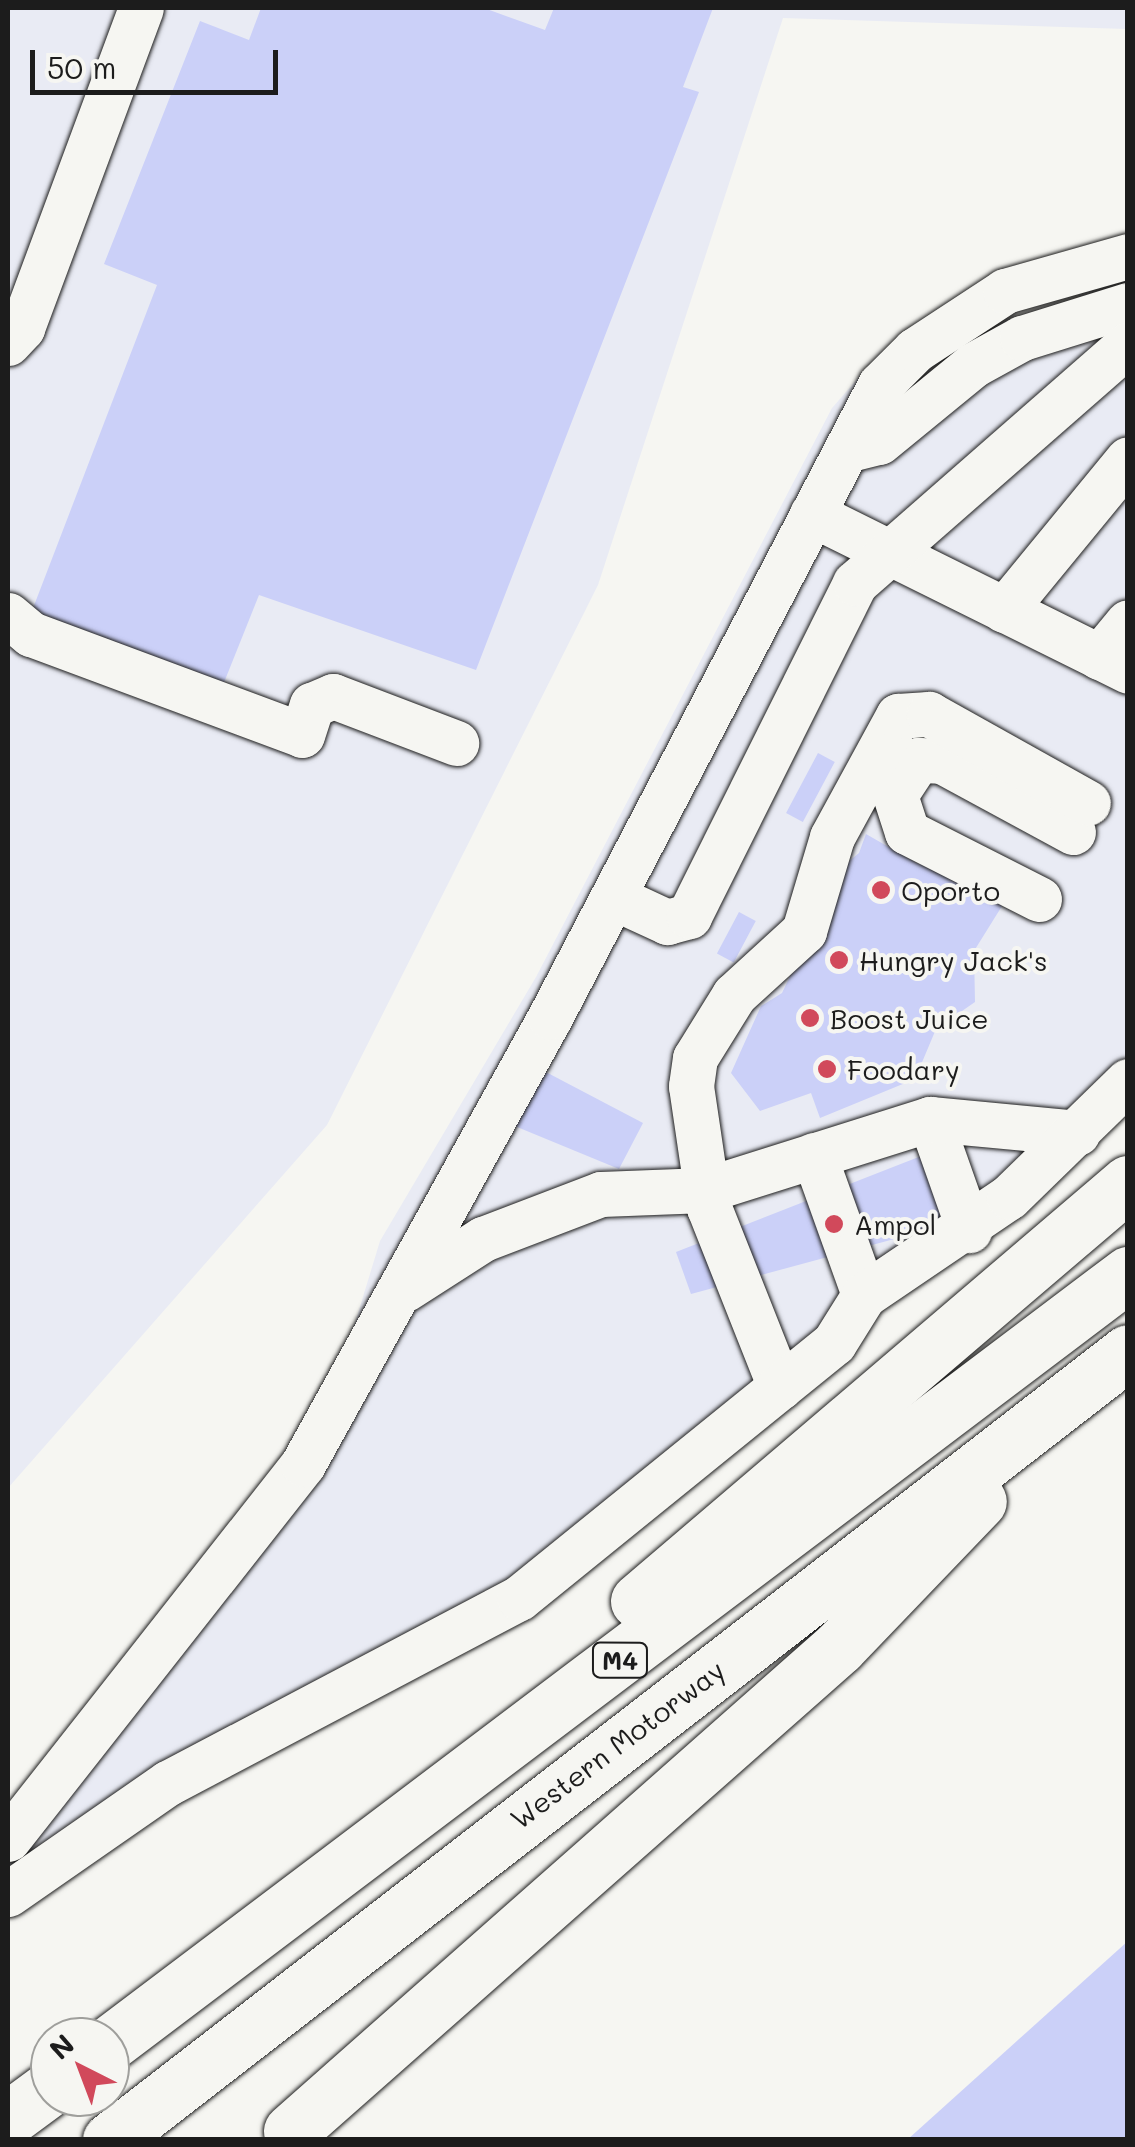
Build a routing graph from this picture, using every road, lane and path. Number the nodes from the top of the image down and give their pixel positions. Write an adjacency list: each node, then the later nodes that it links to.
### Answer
1 (141, 8): 4 (lane)
2 (1128, 256): 6 (lane)
3 (1128, 305): 6 (lane)
4 (8, 343)
5 (1128, 344): 9 (lane)
6 (846, 450): 8 (lane)
7 (1128, 459): 10 (lane)
8 (812, 514): 9 (lane); 15 (lane)
9 (884, 550): 10 (lane); 15 (lane)
10 (1004, 610): 13 (lane)
11 (8, 615): 14 (lane)
12 (1128, 622): 13 (lane)
13 (1113, 664)
14 (456, 743)
15 (614, 897): 26 (lane)
16 (1039, 900): 22 (lane)
17 (1128, 1081): 19 (lane)
18 (930, 1119): 19 (lane); 20 (lane); 23 (lane)
19 (1077, 1133): 23 (lane)
20 (814, 1155): 22 (lane); 25 (lane)
21 (1128, 1183): 29 (highway)
22 (705, 1190): 26 (lane); 28 (lane)
23 (968, 1230): 25 (lane)
24 (1128, 1274): 29 (highway, M4)
25 (864, 1295): 28 (lane)
26 (394, 1298): 30 (lane)
27 (1115, 1362): 35 (highway); 36 (highway, Western Motorway / M4)
28 (780, 1387): 31 (lane)
29 (392, 1832): 32 (highway, M4)
30 (8, 1840)
31 (8, 1894)
32 (130, 2028)
33 (30, 2103): 34 (highway)
34 (8, 2119)
35 (286, 2137)
36 (110, 2140)

